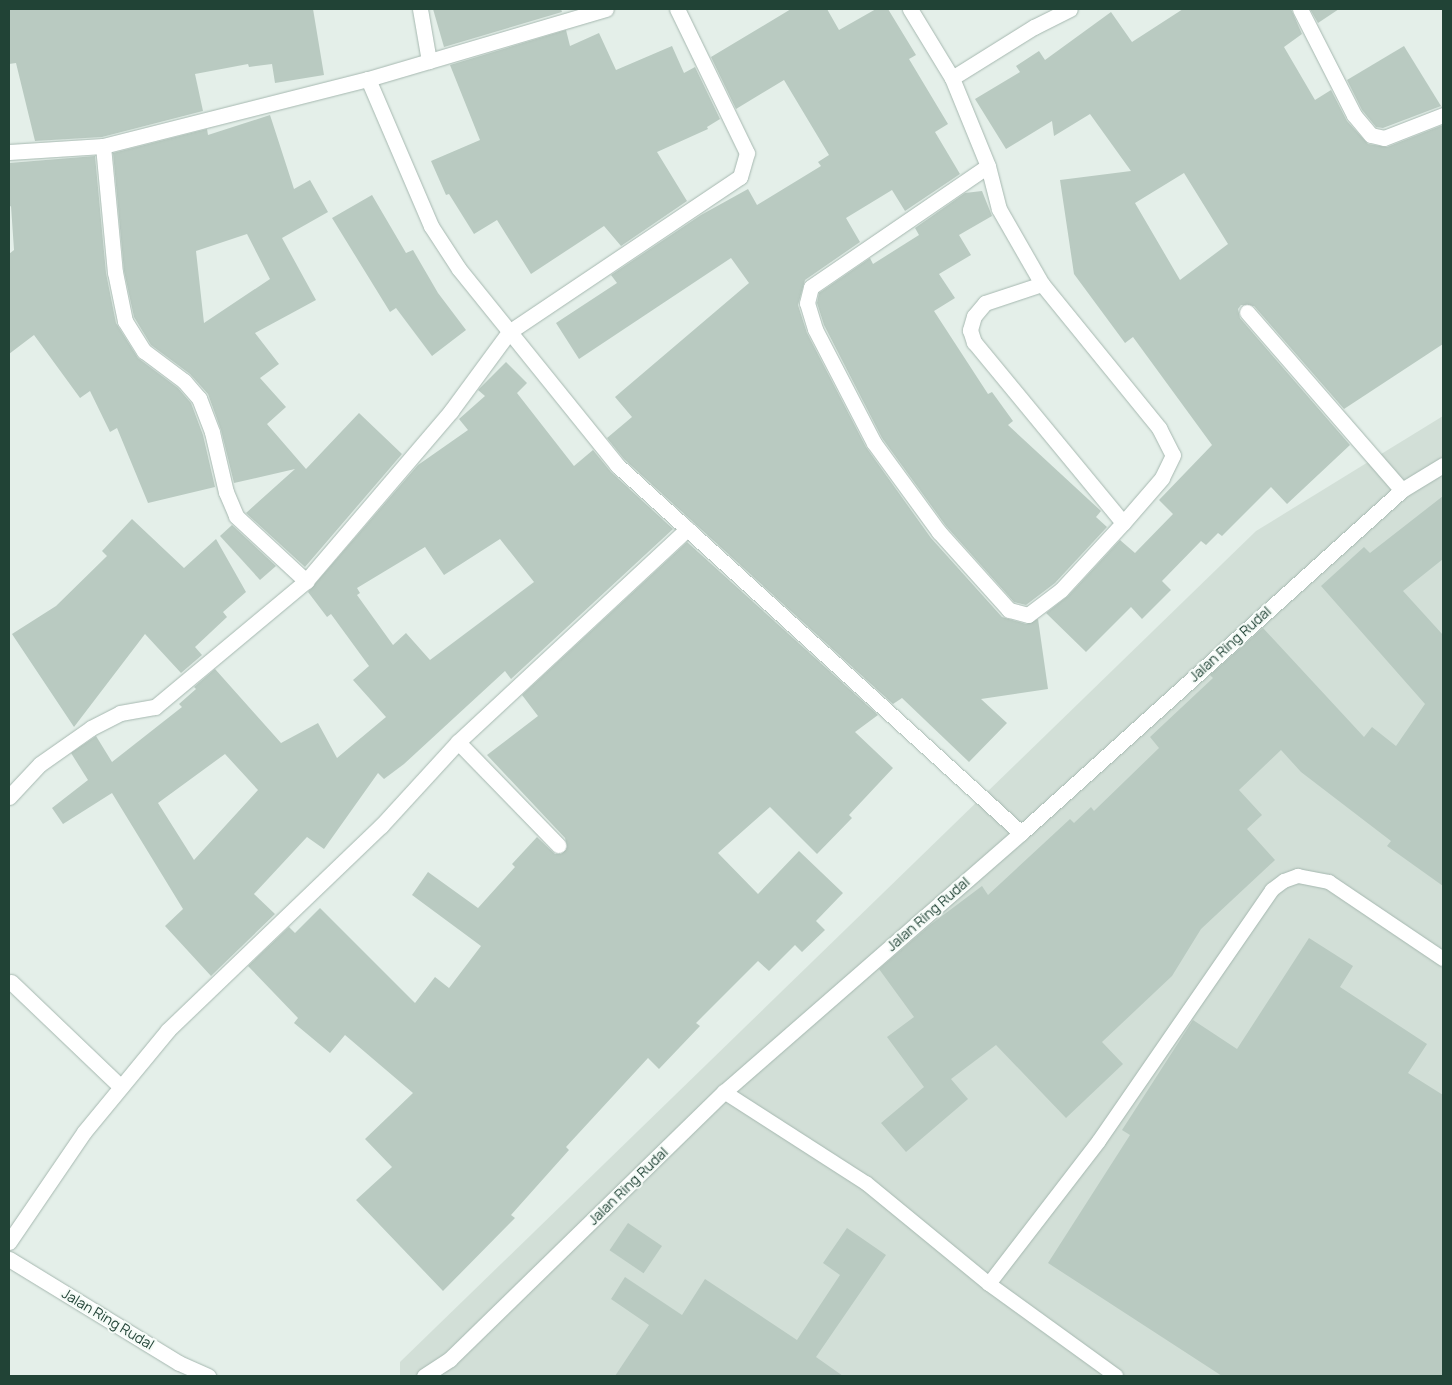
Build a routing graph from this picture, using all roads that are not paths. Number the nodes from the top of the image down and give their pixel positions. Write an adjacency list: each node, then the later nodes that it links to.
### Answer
1 (420, 9): 7 (street)
2 (606, 9): 7 (street)
3 (678, 9): 16 (street)
4 (910, 9): 8 (street)
5 (1070, 9): 8 (street)
6 (1300, 9): 10 (street)
7 (429, 61): 9 (street)
8 (952, 78): 13 (street)
9 (368, 79): 11 (street); 16 (street)
10 (1443, 115)
11 (103, 146): 12 (street); 21 (street)
12 (9, 152)
13 (988, 166): 14 (street); 19 (street)
14 (1042, 284): 19 (street); 19 (street)
15 (1247, 312): 18 (street)
16 (509, 332): 20 (street); 21 (street)
17 (1443, 465): 18 (street, Jalan Ring Rudal)
18 (1402, 490): 24 (street, Jalan Ring Rudal)
19 (1123, 523)
20 (687, 529): 22 (street); 24 (street)
21 (306, 581): 23 (street)
22 (458, 742): 25 (street); 28 (street)
23 (9, 797)
24 (1021, 833): 29 (street, Jalan Ring Rudal)
25 (558, 845)
26 (1443, 959): 32 (lane)
27 (11, 982): 28 (street)
28 (121, 1087): 30 (street)
29 (724, 1092): 32 (lane); 34 (street, Jalan Ring Rudal)
30 (9, 1242)
31 (9, 1259): 33 (street, Jalan Ring Rudal)
32 (989, 1284): 35 (lane)
33 (208, 1376)
34 (424, 1376)
35 (1116, 1376)

